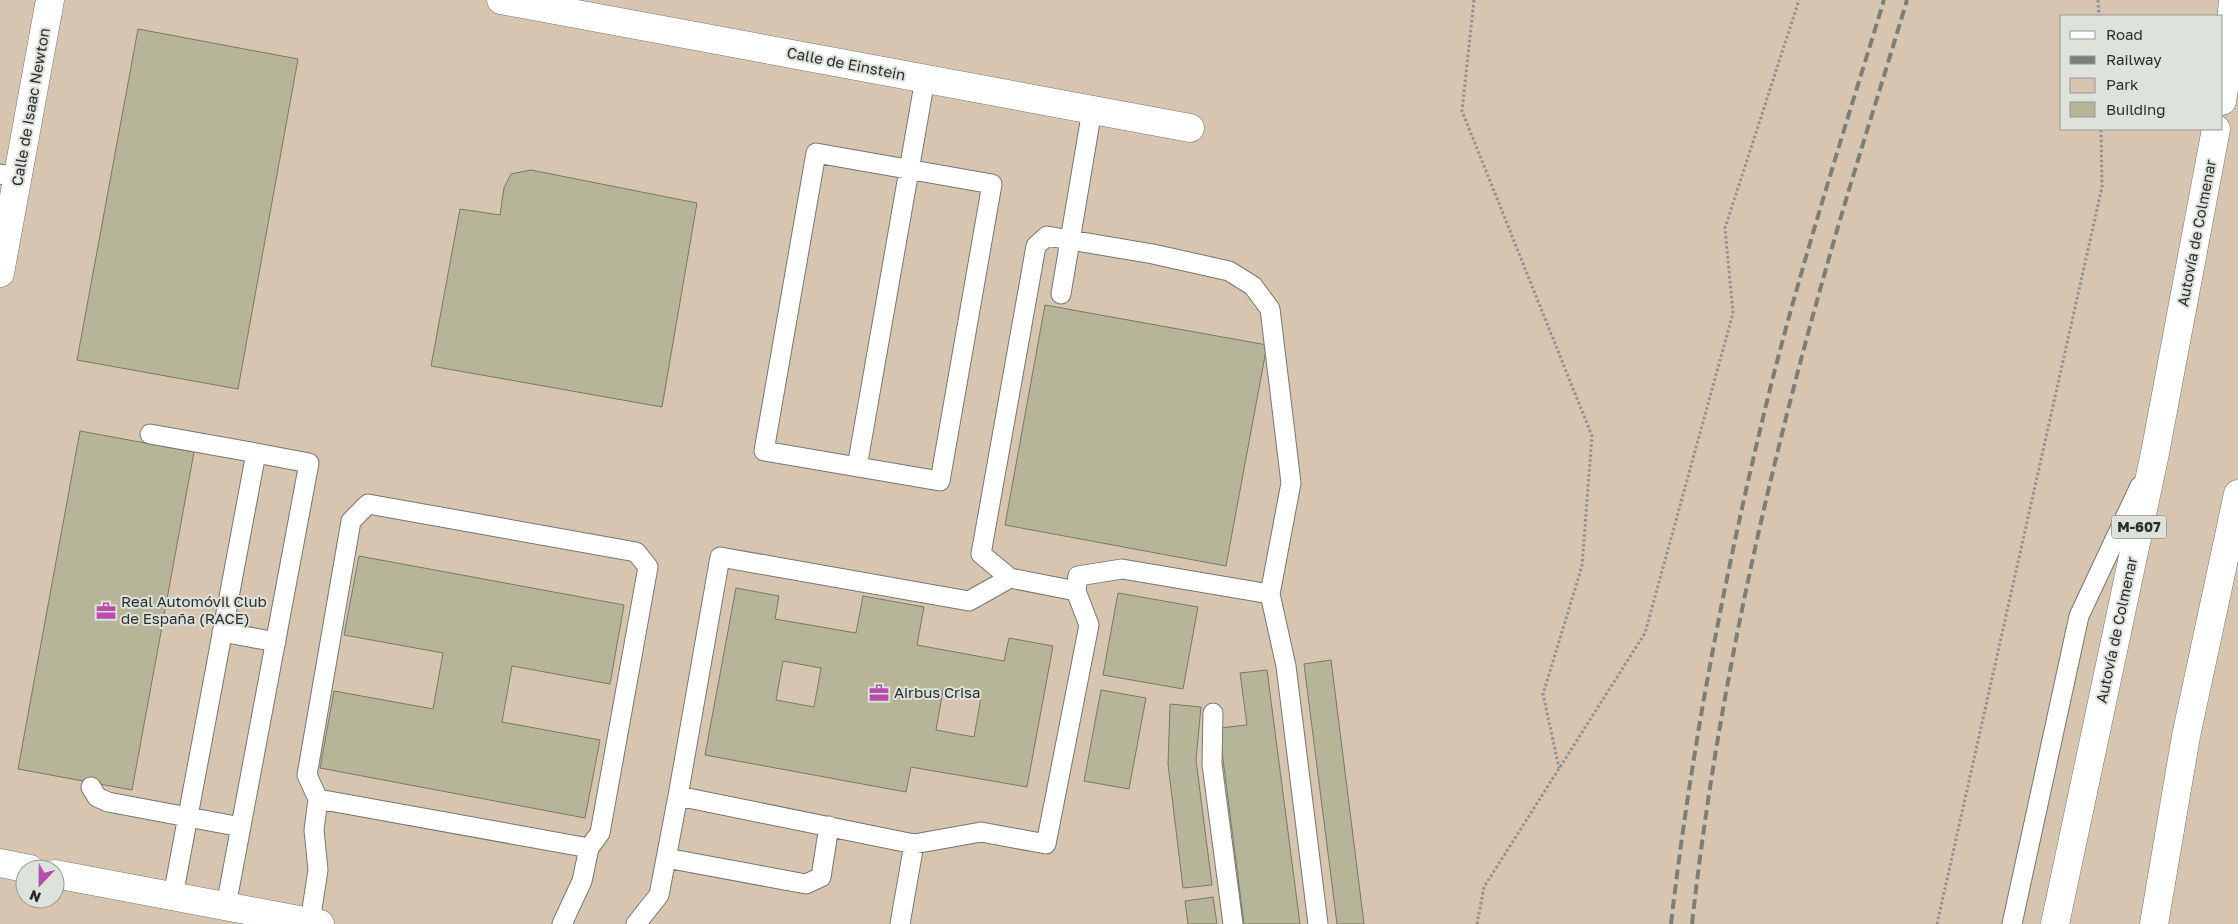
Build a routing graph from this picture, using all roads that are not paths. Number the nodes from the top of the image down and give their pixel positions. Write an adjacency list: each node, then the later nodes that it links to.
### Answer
1 (50, 0): 10 (main road, Calle de Isaac Newton)
2 (501, 0): 4 (main road, Calle de Einstein)
3 (2232, 0): 5 (main road)
4 (925, 79): 6 (main road, Calle de Einstein); 9 (lane)
5 (2223, 95)
6 (1092, 110): 7 (main road, Calle de Einstein); 11 (lane)
7 (1190, 128)
8 (2216, 130): 16 (main road, Autovía de Colmenar / M-607)
9 (909, 169): 17 (lane); 17 (lane); 17 (lane)
10 (9, 176): 12 (main road, Calle de Isaac Newton)
11 (1070, 239): 13 (lane); 19 (lane); 21 (lane)
12 (0, 273)
13 (1061, 294)
14 (150, 434): 15 (lane)
15 (256, 453): 22 (lane); 23 (lane)
16 (2155, 453): 45 (lane); 46 (main road, Autovía de Colmenar / M-607)
17 (857, 467)
18 (2238, 494): 47 (main road)
19 (1010, 578): 20 (lane); 26 (lane)
20 (1076, 591): 21 (lane); 31 (lane)
21 (1270, 594): 44 (lane)
22 (222, 632): 23 (lane); 28 (lane)
23 (276, 642): 30 (lane)
24 (1213, 713): 43 (lane)
25 (91, 787): 28 (lane)
26 (678, 796): 29 (lane); 33 (lane)
27 (318, 799): 32 (lane); 32 (lane); 39 (lane)
28 (188, 817): 30 (lane); 37 (lane)
29 (829, 826): 31 (lane); 33 (lane)
30 (241, 827): 38 (lane)
31 (914, 844): 42 (lane)
32 (589, 848): 40 (lane)
33 (666, 858): 41 (lane)
34 (0, 864): 35 (main road)
35 (15, 866)
36 (65, 876): 37 (main road)
37 (173, 896): 38 (main road)
38 (226, 906): 39 (main road)
39 (315, 923)
40 (562, 924)
41 (636, 924)
42 (900, 924)
43 (1233, 924)
44 (1318, 924)
45 (2012, 924)
46 (2055, 924)
47 (2154, 924)

